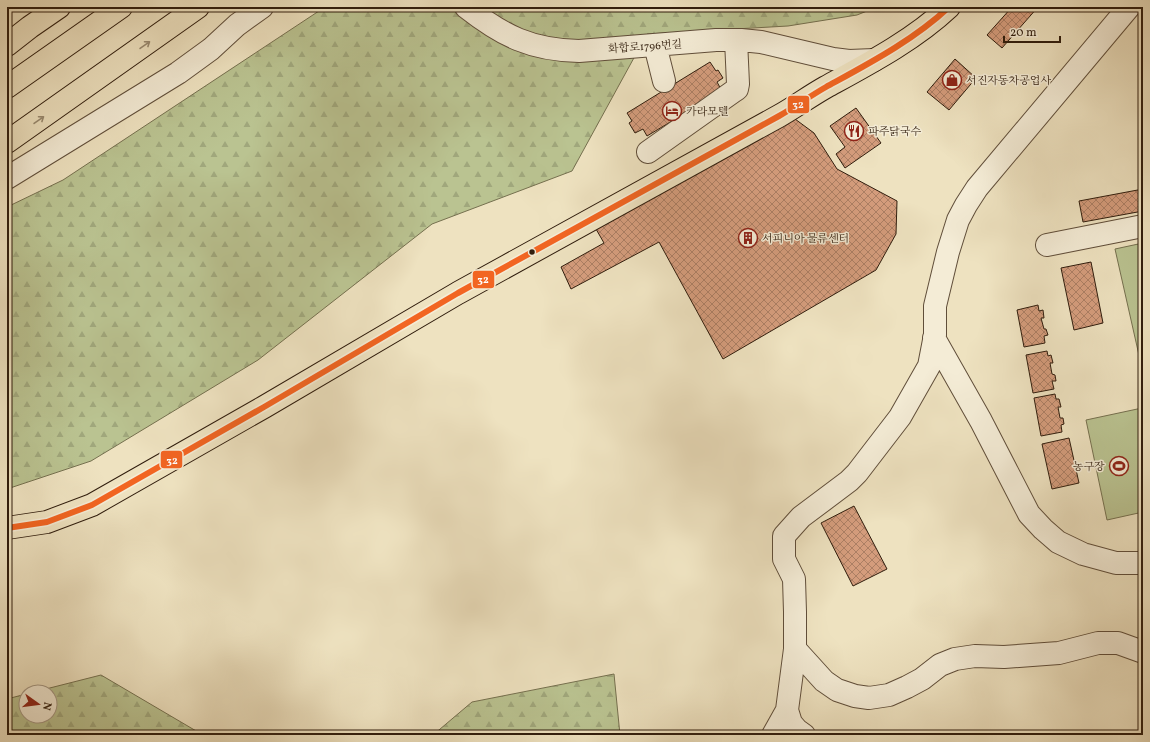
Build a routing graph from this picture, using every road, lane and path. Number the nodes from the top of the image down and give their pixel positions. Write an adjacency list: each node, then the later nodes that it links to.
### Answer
1 (59, 7): 9 (main road)
2 (121, 7): 15 (main road)
3 (198, 7): 16 (main road, one-way to 3)
4 (262, 7): 18 (street)
5 (466, 7): 10 (street, 화합로1796번길)
6 (949, 7): 12 (main road)
7 (1129, 7): 21 (street)
8 (736, 40): 10 (street, 화합로1796번길); 11 (street, 화합로1796번길); 17 (street)
9 (7, 45)
10 (655, 45): 13 (street)
11 (833, 60): 12 (street, 화합로1796번길); 14 (street)
12 (874, 60): 14 (main road)
13 (664, 81)
14 (830, 85): 22 (main road)
15 (7, 87)
16 (7, 142)
17 (648, 152)
18 (7, 178)
19 (1143, 226): 20 (street)
20 (1047, 245)
21 (934, 338): 23 (street); 24 (street)
22 (7, 528)
23 (1143, 563)
24 (795, 650): 25 (street); 26 (street)
25 (1143, 652)
26 (787, 710): 27 (street); 28 (street)
27 (773, 735)
28 (804, 735)

